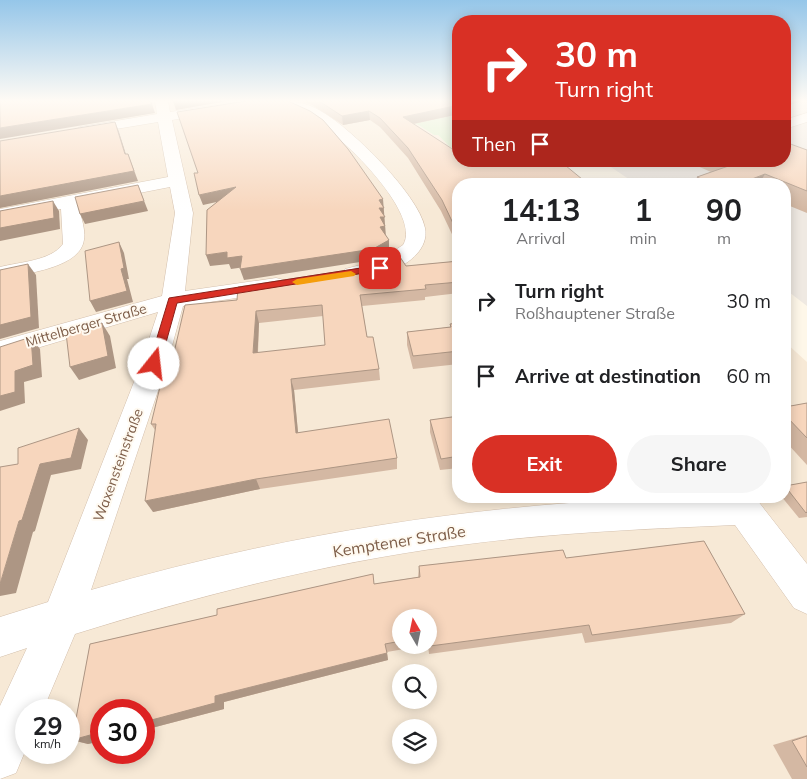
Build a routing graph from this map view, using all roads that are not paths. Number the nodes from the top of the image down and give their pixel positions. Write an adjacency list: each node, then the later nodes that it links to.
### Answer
1 (168, 137): 3 (street, Waxensteinstraße)
2 (345, 137): 7 (street)
3 (176, 181): 4 (street); 9 (street, Waxensteinstraße)
4 (69, 202): 5 (street); 6 (street)
5 (0, 215)
6 (0, 273)
7 (336, 276)
8 (297, 282): 9 (street, Mittelberger Straße)
9 (173, 300): 10 (street, Mittelberger Straße); 14 (street, Waxensteinstraße)
10 (0, 350)
11 (727, 503): 14 (street, Kemptener Straße)
12 (739, 503): 13 (street, Kemptener Straße)
13 (807, 595)
14 (62, 617): 15 (street, Kemptener Straße); 16 (street, Waxensteinstraße)
15 (0, 637)
16 (0, 757)

